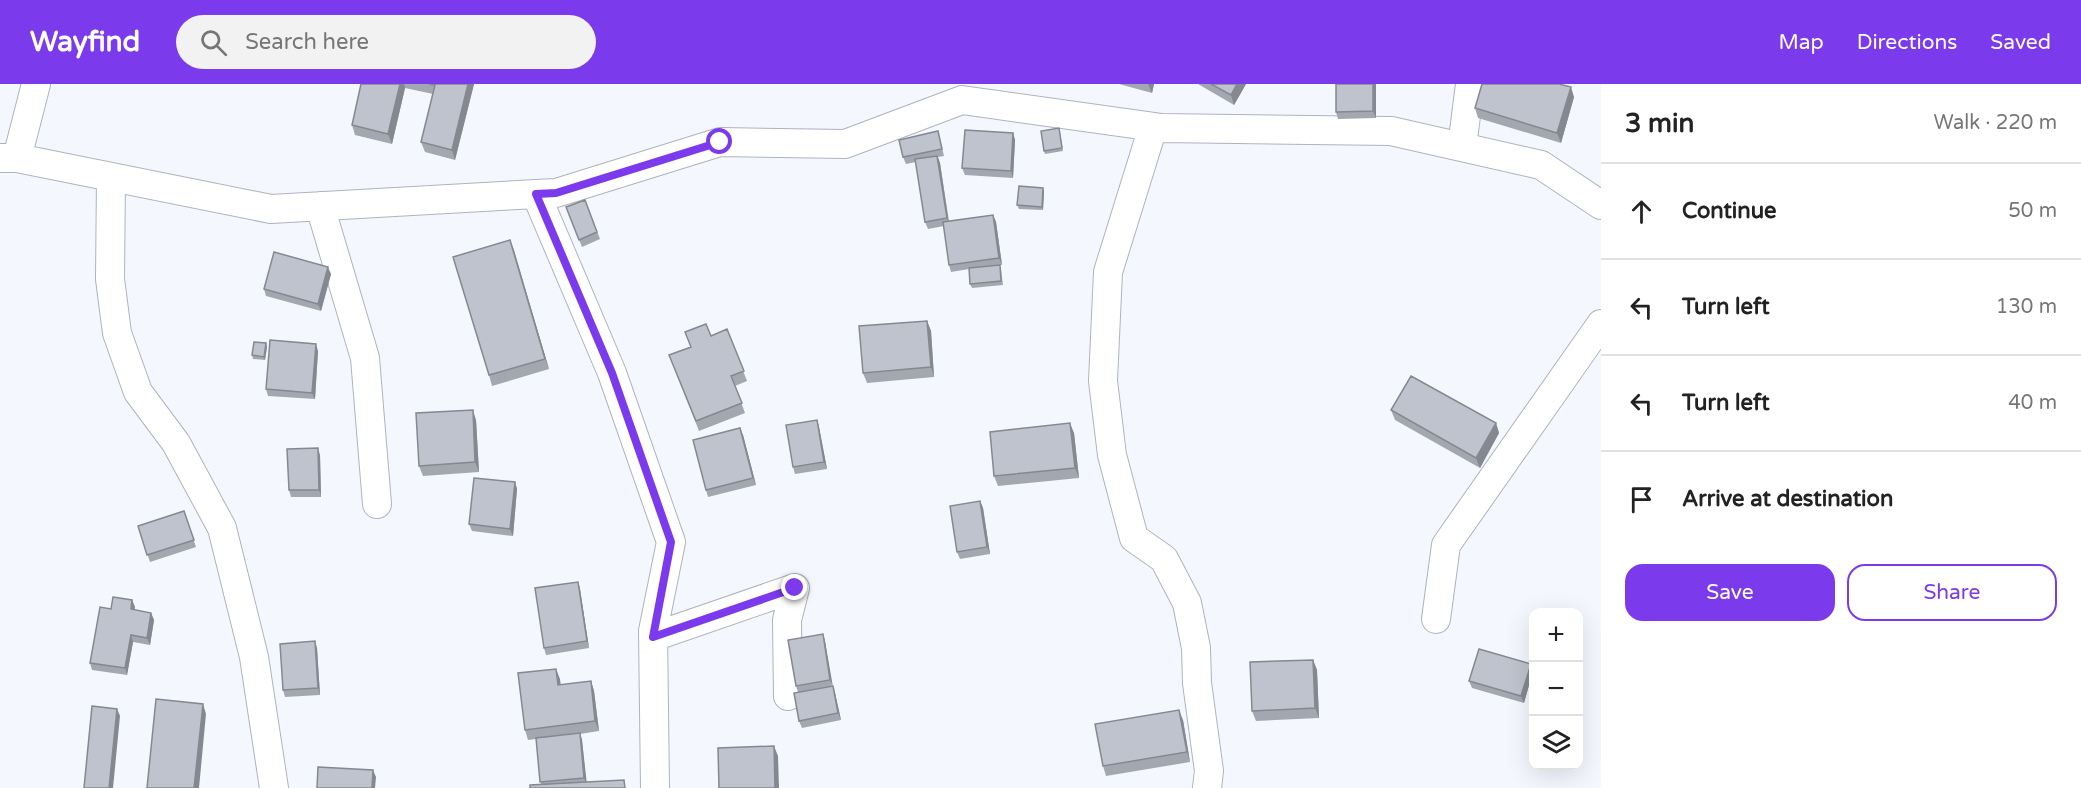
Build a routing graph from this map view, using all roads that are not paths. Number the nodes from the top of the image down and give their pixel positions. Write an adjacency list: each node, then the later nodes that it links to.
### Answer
1 (36, 84): 5 (street)
2 (1470, 84): 4 (street)
3 (1153, 127): 4 (street); 7 (street); 17 (street)
4 (1462, 147): 8 (street)
5 (9, 158): 6 (street)
6 (111, 177): 9 (street); 15 (street)
7 (536, 194): 9 (street); 13 (street)
8 (1601, 205)
9 (320, 206): 11 (street)
10 (1601, 324): 12 (street)
11 (377, 504)
12 (1436, 619)
13 (653, 637): 14 (street); 16 (street)
14 (788, 696)
15 (274, 788)
16 (655, 788)
17 (1207, 788)

